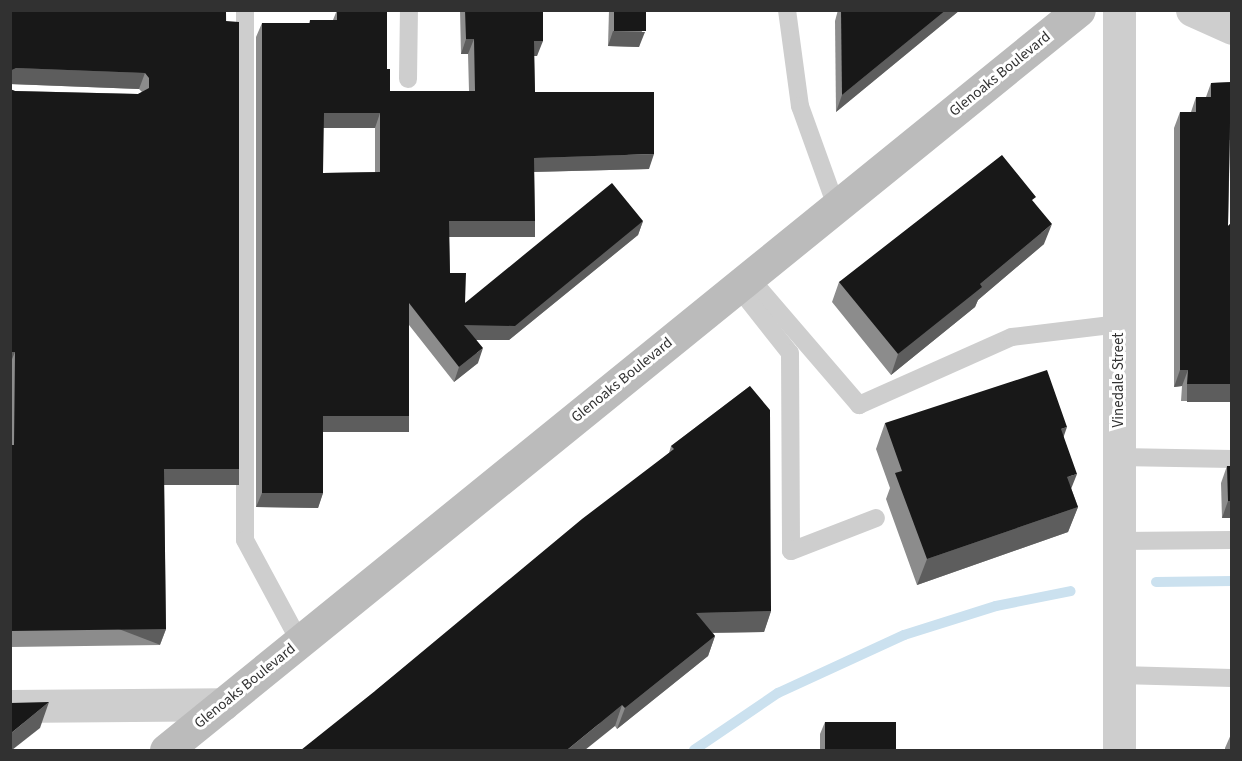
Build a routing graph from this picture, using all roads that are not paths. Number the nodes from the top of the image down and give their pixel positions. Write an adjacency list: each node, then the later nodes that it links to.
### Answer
1 (245, 10): 17 (lane)
2 (408, 10): 8 (lane)
3 (787, 10): 9 (lane)
4 (1079, 10): 9 (main road, Glenoaks Boulevard)
5 (1119, 10): 11 (street, Vinedale Street)
6 (1192, 10): 7 (street)
7 (1232, 28)
8 (408, 80)
9 (836, 207): 10 (main road, Glenoaks Boulevard)
10 (743, 281): 11 (lane); 14 (lane); 17 (main road, Glenoaks Boulevard)
11 (1119, 324): 12 (street, Vinedale Street)
12 (1119, 457): 13 (lane); 16 (street, Vinedale Street)
13 (1232, 459)
14 (876, 518)
15 (1232, 540): 16 (lane)
16 (1119, 541): 18 (street, Vinedale Street)
17 (300, 642): 20 (main road, Glenoaks Boulevard)
18 (1119, 675): 19 (lane); 23 (street, Vinedale Street)
19 (1232, 678)
20 (223, 704): 21 (street); 22 (main road, Glenoaks Boulevard)
21 (10, 706)
22 (166, 750)
23 (1119, 750)

